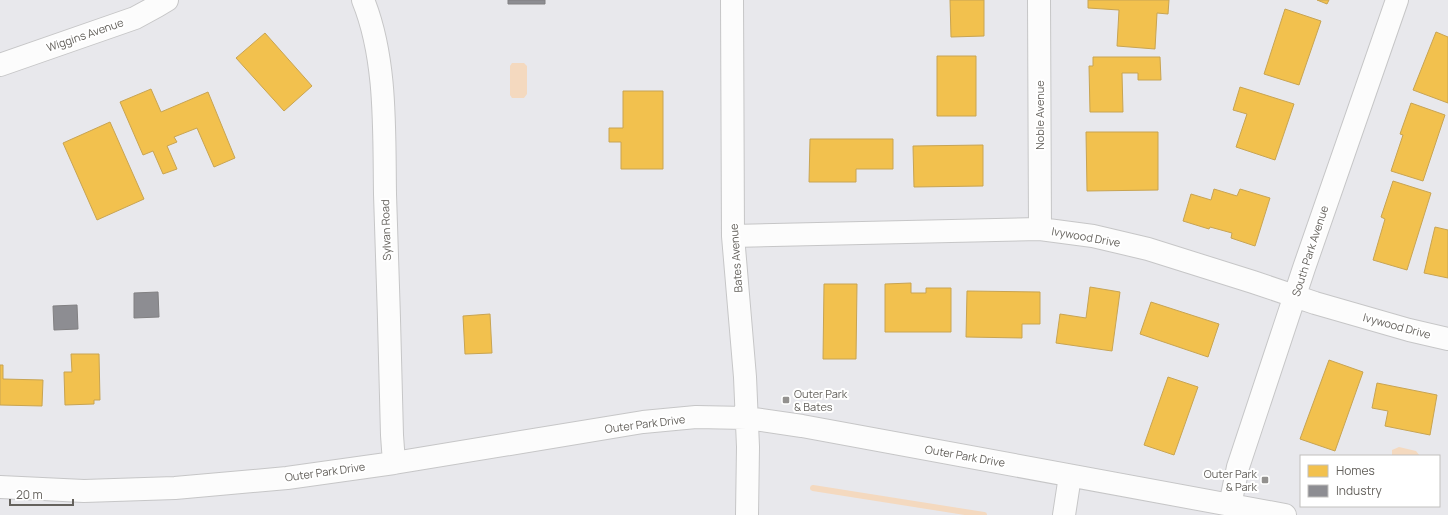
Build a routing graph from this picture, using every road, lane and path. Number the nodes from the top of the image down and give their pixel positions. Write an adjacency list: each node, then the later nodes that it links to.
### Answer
1 (167, 0): 6 (street, Wiggins Avenue)
2 (363, 0): 12 (street, Sylvan Road)
3 (732, 0): 8 (street, Bates Avenue)
4 (1039, 0): 7 (street, Noble Avenue)
5 (1397, 0): 9 (street, South Park Avenue)
6 (0, 65)
7 (1040, 229): 8 (street, Ivywood Drive); 9 (street, Ivywood Drive)
8 (733, 236): 11 (street, Bates Avenue)
9 (1295, 297): 10 (street, Ivywood Drive); 15 (street, South Park Avenue)
10 (1448, 339)
11 (747, 418): 12 (street, Outer Park Drive); 13 (street, Outer Park Drive); 16 (street, Bates Avenue)
12 (394, 463): 14 (street, Outer Park Drive)
13 (1070, 476): 15 (street, Outer Park Drive); 17 (street)
14 (0, 487)
15 (1230, 505): 18 (street, Outer Park Drive)
16 (747, 515)
17 (1064, 515)
18 (1286, 515)

